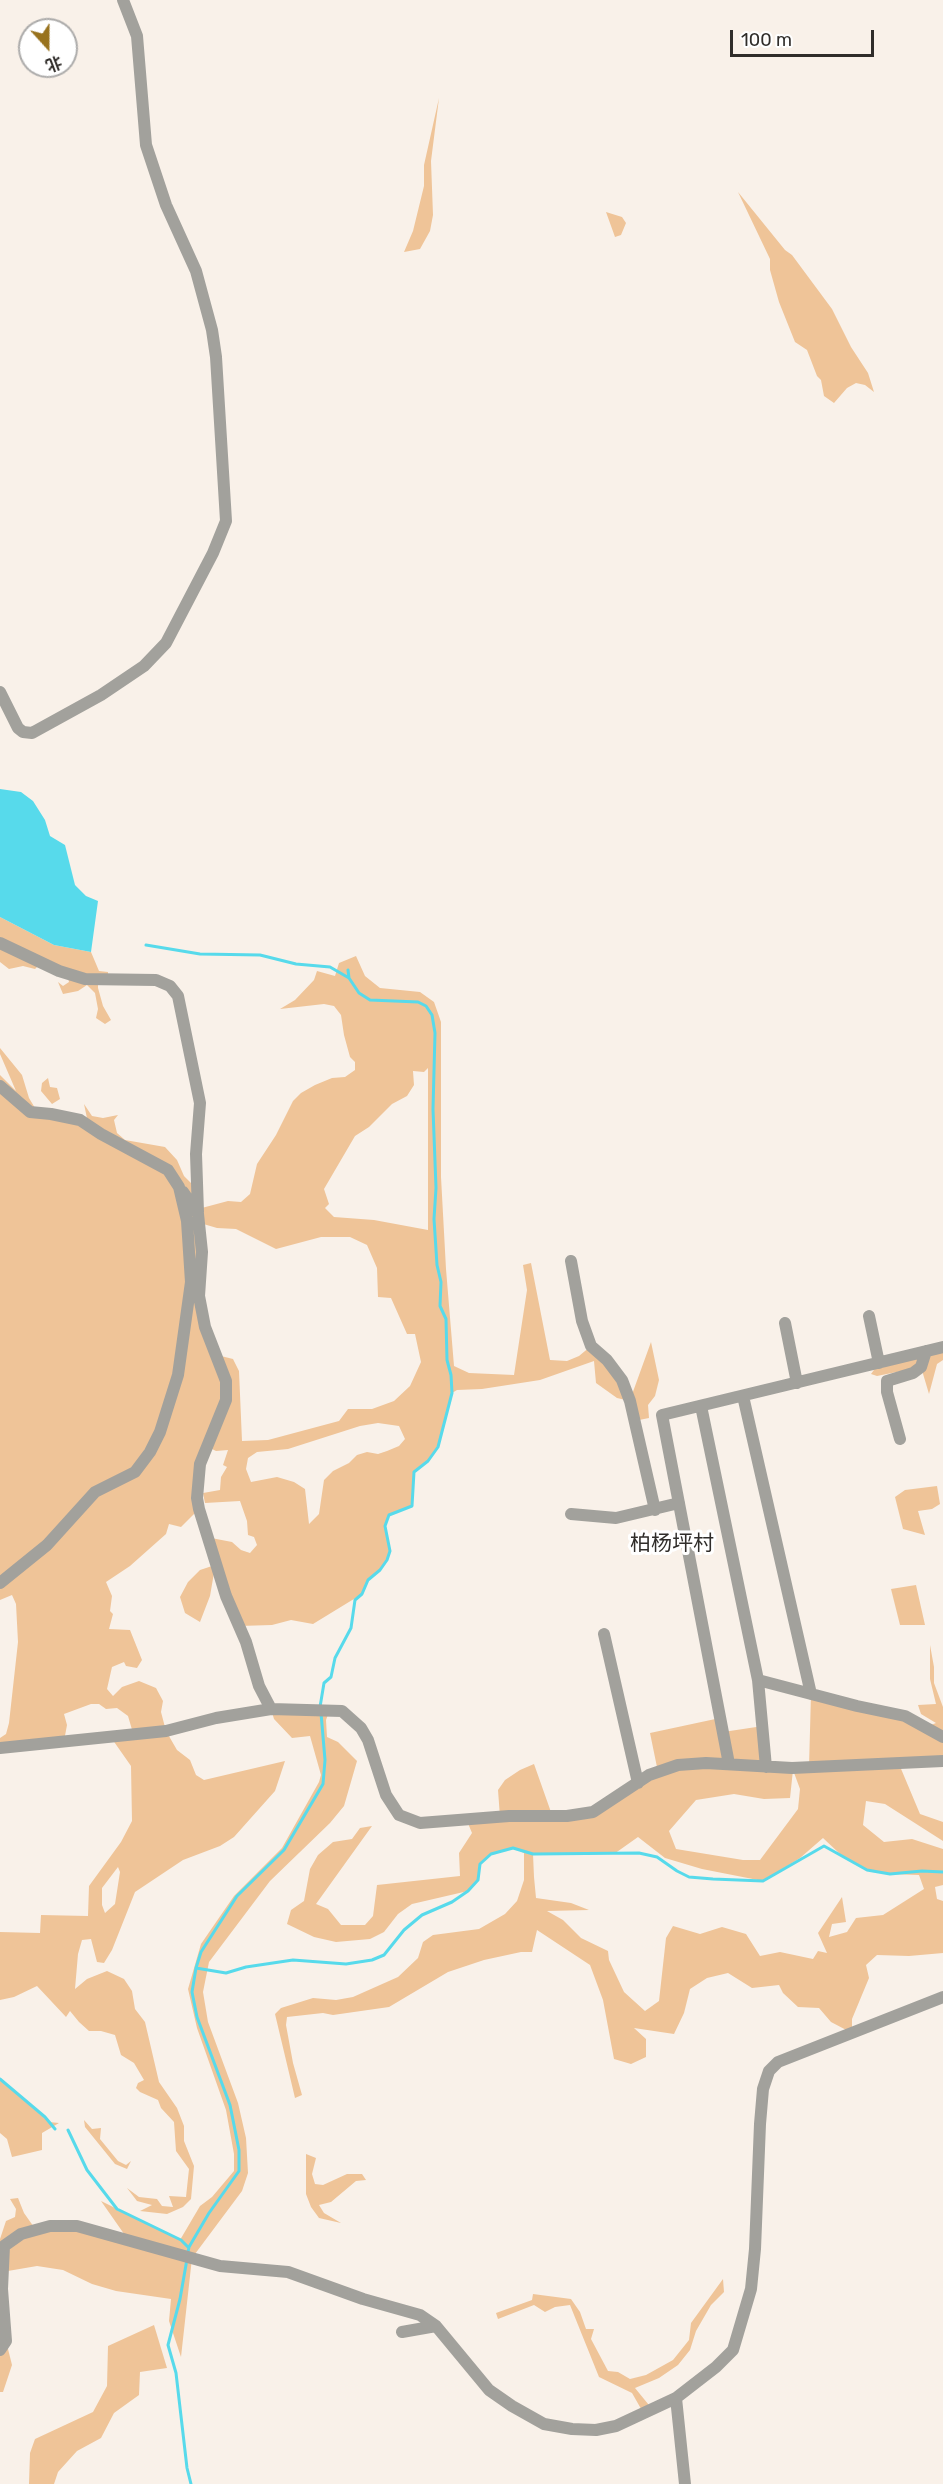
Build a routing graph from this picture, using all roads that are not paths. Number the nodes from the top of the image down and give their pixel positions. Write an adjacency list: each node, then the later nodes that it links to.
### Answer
1 (123, 0): 2 (street)
2 (0, 692)
3 (0, 944): 6 (street)
4 (0, 1086): 5 (street)
5 (179, 1187): 6 (street); 20 (street)
6 (198, 1214): 24 (street)
7 (571, 1262): 18 (street)
8 (869, 1316): 12 (street)
9 (785, 1323): 13 (street)
10 (943, 1347): 11 (street)
11 (926, 1351): 12 (street); 16 (street)
12 (879, 1363): 13 (street)
13 (797, 1383): 14 (street)
14 (743, 1396): 15 (street); 23 (street)
15 (701, 1406): 17 (street); 22 (street)
16 (900, 1439)
17 (679, 1503): 18 (street); 28 (street)
18 (655, 1510): 19 (street)
19 (571, 1514)
20 (0, 1583)
21 (604, 1634): 30 (street)
22 (759, 1680): 23 (street); 29 (street)
23 (811, 1694): 25 (street)
24 (271, 1709): 26 (street); 30 (street)
25 (943, 1737)
26 (0, 1748)
27 (943, 1761): 29 (street)
28 (729, 1764): 29 (street); 30 (street)
29 (766, 1767)
30 (638, 1783)
31 (943, 1997): 35 (street)
32 (436, 2326): 33 (street); 34 (street); 35 (street)
33 (402, 2332)
34 (0, 2350)
35 (676, 2398): 36 (street)
36 (685, 2484)

